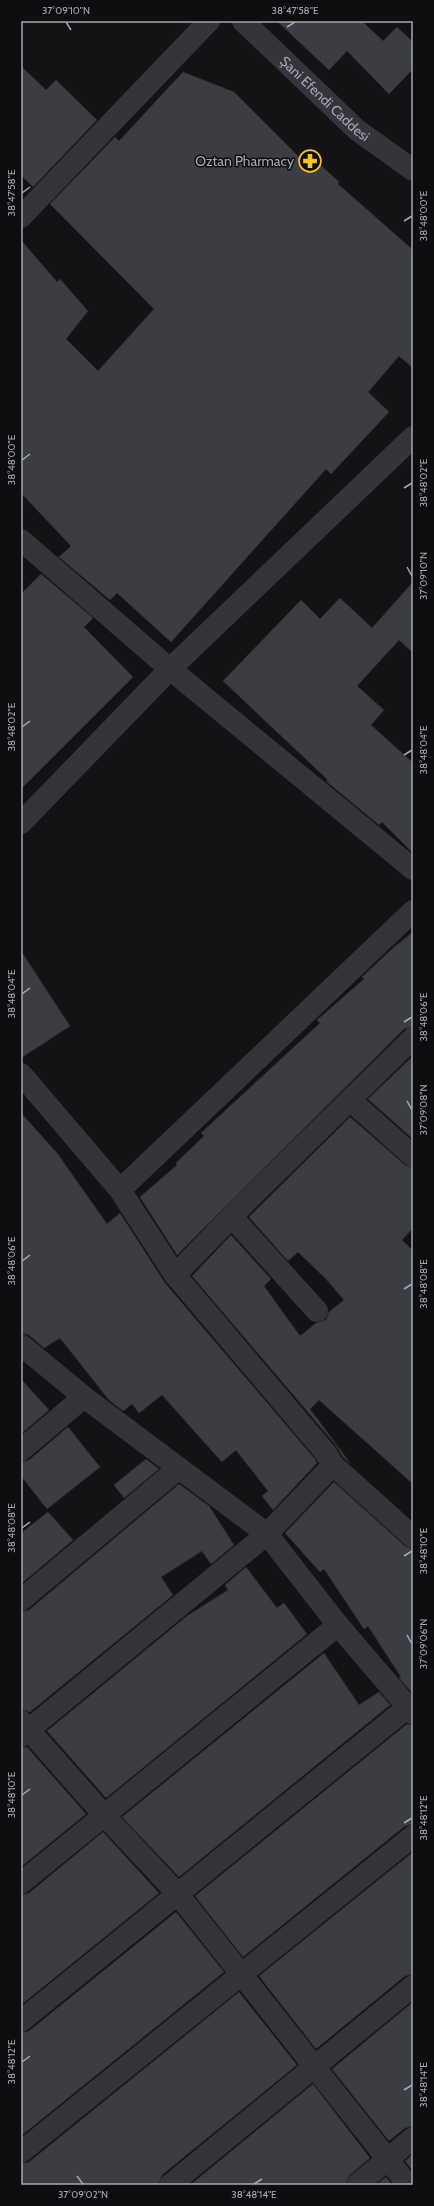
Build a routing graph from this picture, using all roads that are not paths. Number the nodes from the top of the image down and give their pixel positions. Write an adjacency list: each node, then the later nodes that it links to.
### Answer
1 (209, 21): 4 (street)
2 (243, 21): 3 (street, Şani Efendi Caddesi)
3 (413, 170)
4 (21, 217)
5 (413, 437): 7 (street)
6 (21, 540): 7 (street)
7 (170, 669): 8 (street); 9 (street)
8 (21, 823)
9 (413, 869)
10 (413, 911): 15 (street)
11 (413, 1038): 13 (street)
12 (21, 1074): 15 (street)
13 (350, 1100): 14 (street); 16 (street)
14 (413, 1156)
15 (120, 1190): 17 (street)
16 (232, 1217): 17 (street); 18 (street)
17 (175, 1275): 22 (street)
18 (317, 1311)
19 (21, 1345): 20 (street)
20 (84, 1397): 21 (street); 23 (street)
21 (21, 1450)
22 (333, 1465): 24 (street); 25 (street)
23 (179, 1468): 24 (street); 26 (street)
24 (267, 1534): 27 (street); 29 (street)
25 (413, 1538)
26 (21, 1600)
27 (338, 1625): 28 (street); 30 (street)
28 (410, 1710): 33 (street)
29 (23, 1729): 30 (street)
30 (103, 1814): 32 (street); 33 (street)
31 (413, 1836): 34 (street)
32 (21, 1883)
33 (177, 1893): 34 (street); 36 (street)
34 (241, 1975): 37 (street); 39 (street)
35 (413, 1986): 37 (street)
36 (21, 2021)
37 (314, 2067): 40 (street); 41 (street)
38 (413, 2138): 40 (street)
39 (21, 2152)
40 (388, 2159): 42 (street); 43 (street)
41 (170, 2185)
42 (357, 2185)
43 (408, 2185)

